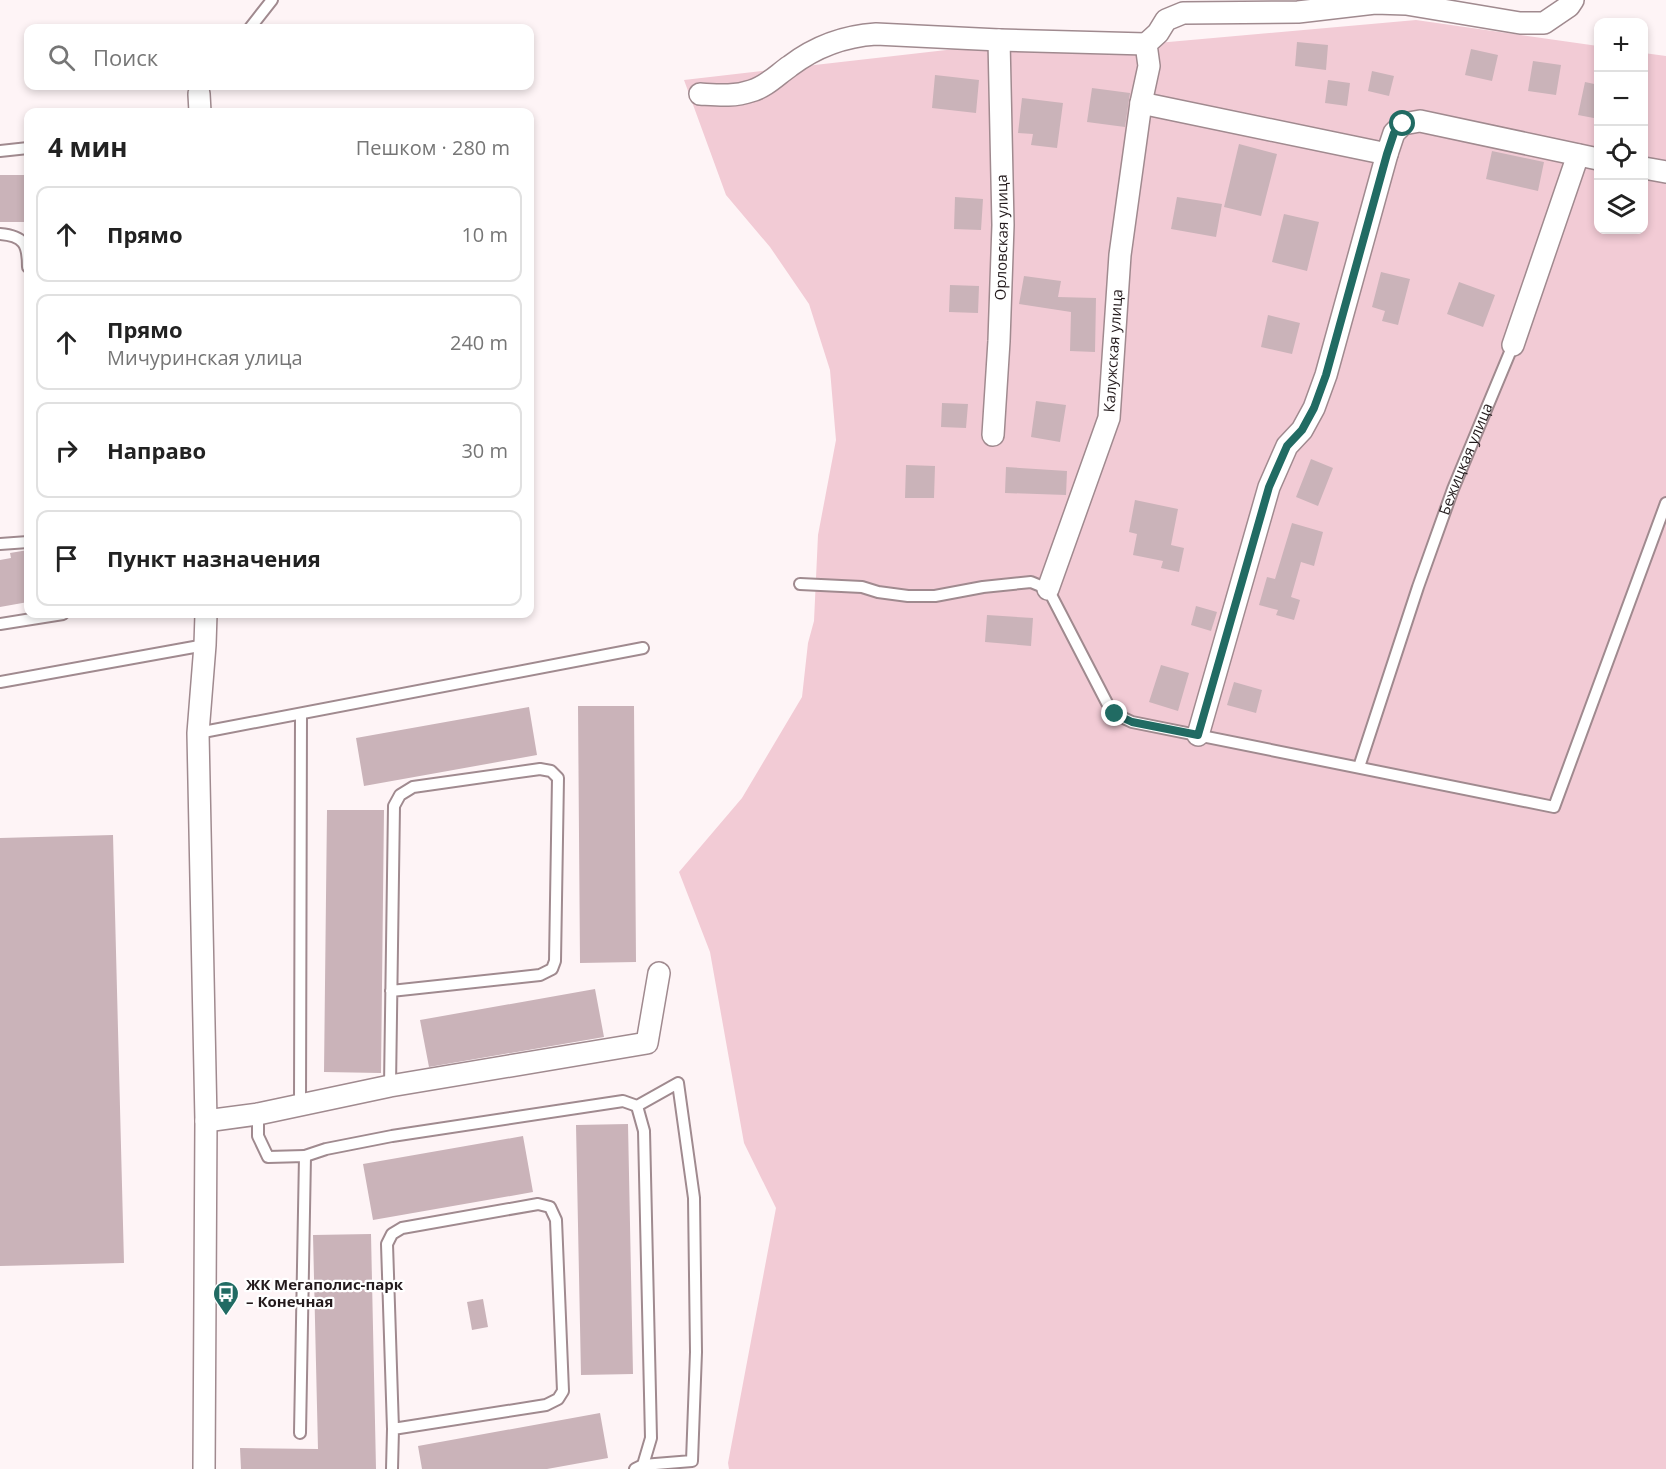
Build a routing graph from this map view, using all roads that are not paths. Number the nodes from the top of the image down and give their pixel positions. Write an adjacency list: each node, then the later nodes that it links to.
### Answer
1 (272, 0): 3 (lane)
2 (1573, 0): 5 (street)
3 (253, 24)
4 (999, 40): 5 (street); 6 (street); 17 (street, Орловская улица)
5 (1146, 44): 7 (street, Калужская улица)
6 (700, 94)
7 (1141, 103): 10 (street); 22 (street, Калужская улица)
8 (24, 148): 9 (lane)
9 (0, 151)
10 (1387, 154): 11 (street); 31 (street)
11 (1588, 157): 16 (street, Бежицкая улица)
12 (1648, 169): 13 (street)
13 (1666, 172)
14 (0, 234): 15 (lane)
15 (24, 245)
16 (1513, 345): 32 (lane, Бежицкая улица)
17 (993, 435)
18 (1666, 503): 32 (lane)
19 (24, 542): 20 (lane)
20 (0, 544)
21 (800, 584): 22 (lane)
22 (1048, 589): 31 (lane)
23 (38, 618): 25 (lane)
24 (206, 618): 26 (street)
25 (0, 624)
26 (205, 645): 28 (lane); 30 (street)
27 (644, 648): 29 (lane)
28 (0, 682)
29 (301, 714): 30 (lane); 36 (lane)
30 (198, 733): 39 (street)
31 (1198, 735): 32 (lane)
32 (1359, 767)
33 (659, 973): 35 (street)
34 (391, 991): 34 (lane); 35 (lane)
35 (390, 1086): 36 (street)
36 (300, 1106): 38 (street)
37 (637, 1106): 40 (lane); 43 (lane); 43 (lane)
38 (258, 1114): 39 (street); 40 (lane)
39 (206, 1121): 44 (street)
40 (305, 1156): 42 (lane)
41 (393, 1430): 41 (lane); 45 (lane)
42 (300, 1433)
43 (639, 1467)
44 (204, 1469)
45 (392, 1469)

